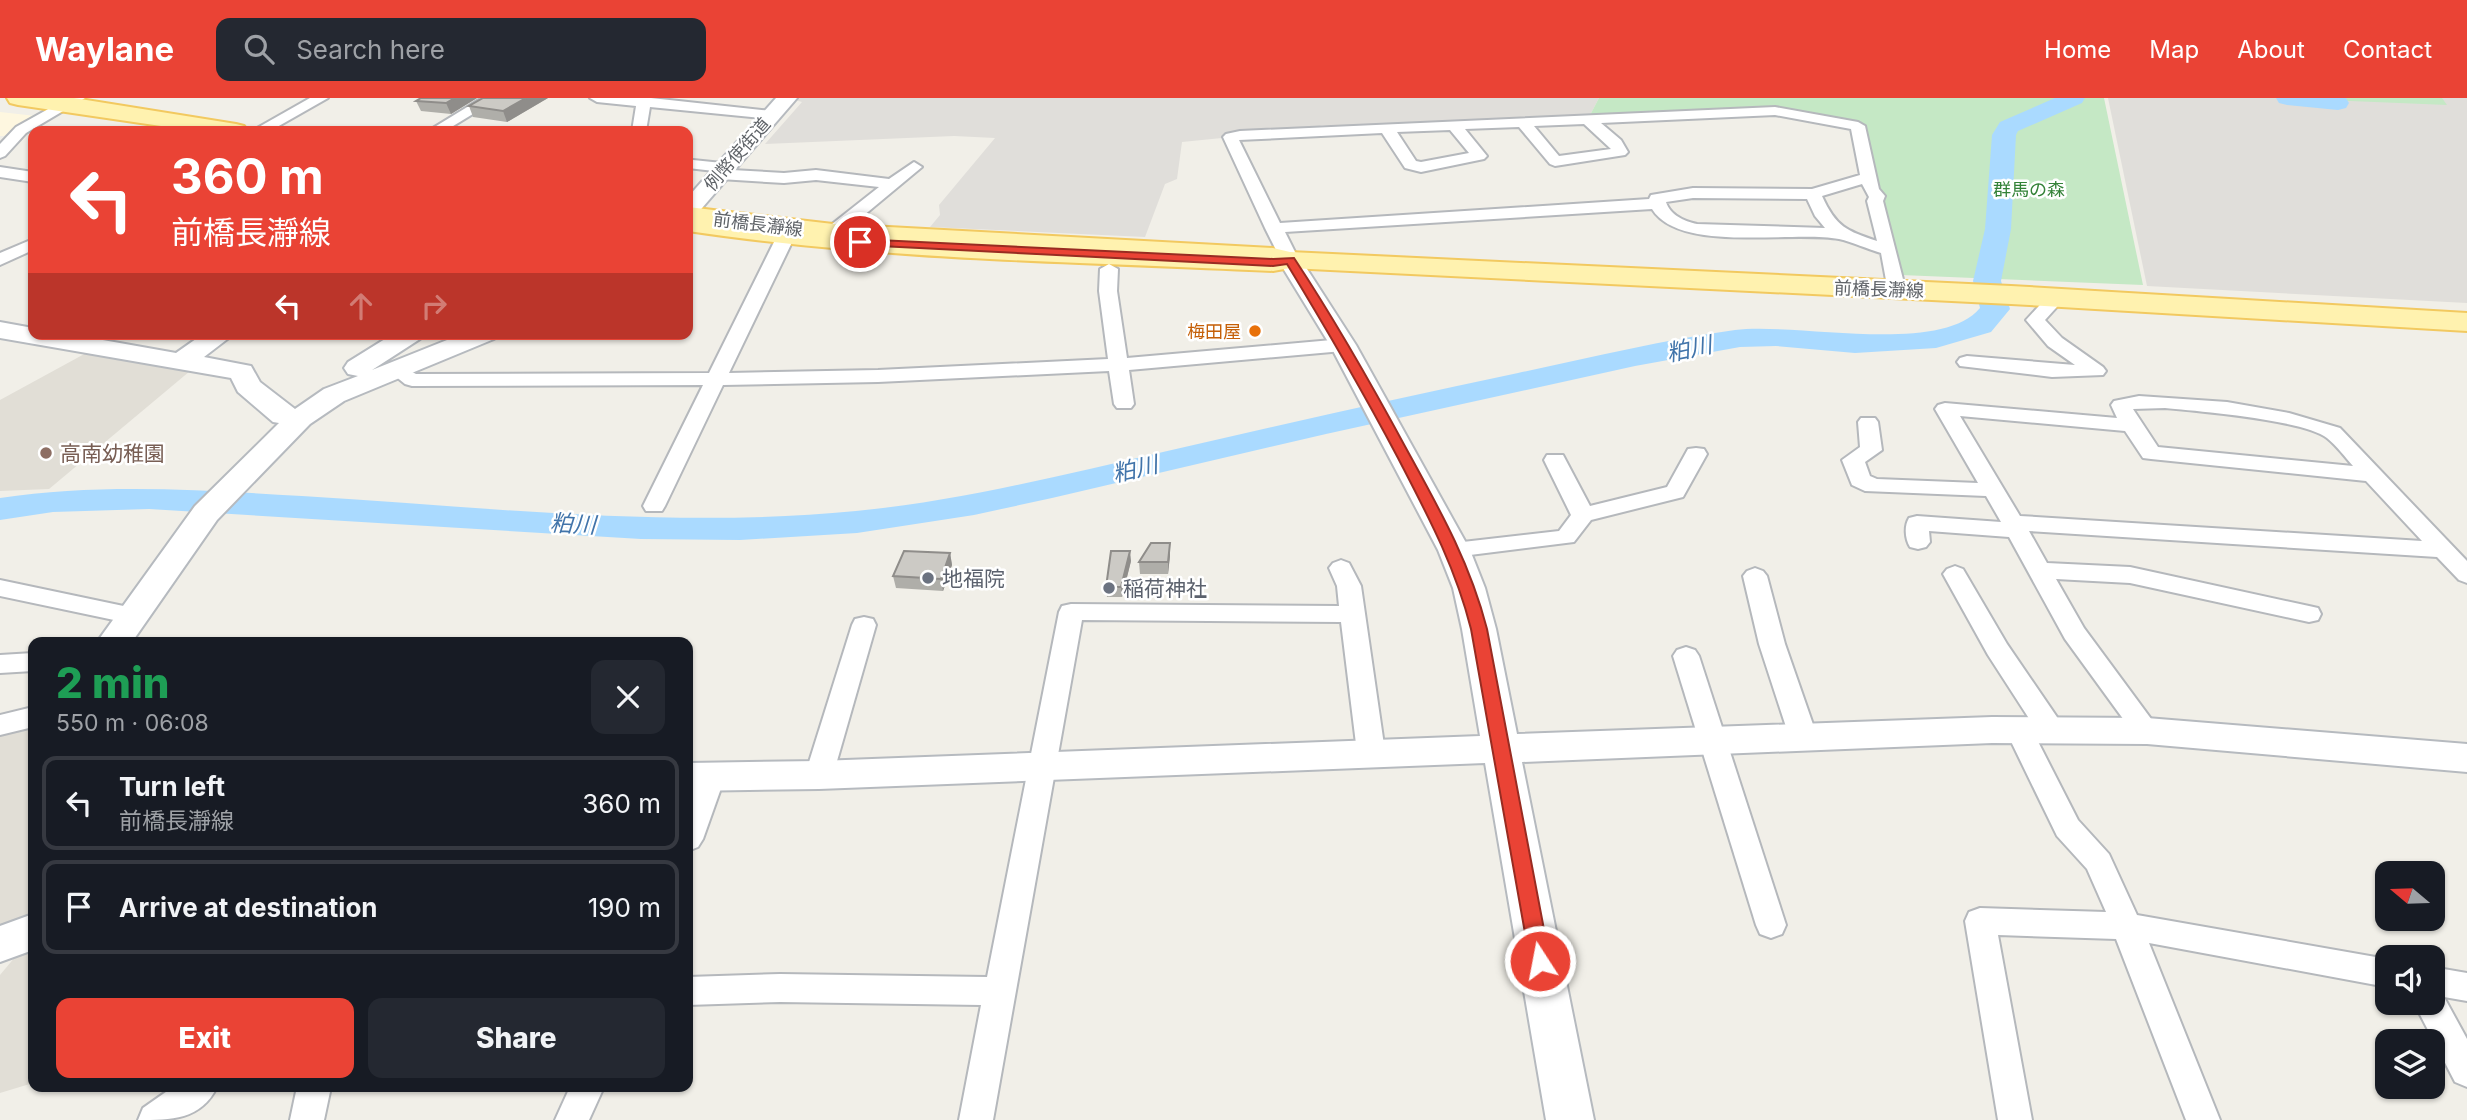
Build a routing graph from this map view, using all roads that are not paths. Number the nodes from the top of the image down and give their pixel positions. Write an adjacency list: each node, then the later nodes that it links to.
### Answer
1 (18, 98): 7 (main road)
2 (321, 98): 15 (street)
3 (492, 98): 16 (street)
4 (597, 98): 6 (street)
5 (787, 98): 9 (street, 例幣使街道)
6 (644, 101): 9 (street); 17 (street)
7 (65, 104): 8 (main road); 12 (street); 13 (main road); 14 (main road)
8 (0, 105)
9 (772, 115): 24 (street, 例幣使街道)
10 (1588, 120): 11 (street); 11 (street); 27 (street)
11 (1524, 123): 18 (street)
12 (30, 126)
13 (162, 126)
14 (204, 126)
15 (268, 126)
16 (444, 126)
17 (640, 126)
18 (1454, 126): 20 (street); 20 (street)
19 (28, 127): 21 (street)
20 (1387, 129): 34 (street)
21 (0, 153)
22 (693, 165): 24 (street)
23 (914, 167): 28 (street)
24 (723, 171): 28 (street); 31 (street, 例幣使街道)
25 (0, 172): 26 (street)
26 (28, 176)
27 (1870, 180): 29 (street); 39 (street)
28 (892, 184): 35 (street)
29 (1813, 194): 30 (street); 36 (street)
30 (1657, 204): 34 (street); 36 (street)
31 (693, 207)
32 (693, 214): 35 (main road, 前橋長瀞線)
33 (693, 224): 37 (main road, 前橋長瀞線)
34 (1273, 228): 41 (street)
35 (833, 232): 41 (main road, 前橋長瀞線)
36 (1840, 234): 39 (street)
37 (786, 236): 41 (main road, 前橋長瀞線); 58 (street)
38 (28, 246): 40 (street)
39 (1889, 250): 43 (street)
40 (0, 260)
41 (1290, 260): 43 (main road, 前橋長瀞線); 52 (street)
42 (1109, 269): 55 (street)
43 (1897, 291): 44 (main road, 前橋長瀞線)
44 (2056, 298): 45 (main road, 前橋長瀞線); 54 (street)
45 (2467, 322)
46 (0, 330): 47 (street)
47 (28, 335)
48 (56, 340): 53 (street)
49 (211, 340): 53 (street)
50 (401, 340): 56 (street)
51 (471, 340): 57 (street)
52 (1343, 345): 55 (street); 71 (street)
53 (180, 362): 60 (street)
54 (1967, 362)
55 (1120, 363): 58 (street); 59 (street)
56 (357, 368)
57 (398, 371): 58 (street); 60 (street)
58 (714, 380): 67 (street)
59 (1124, 404)
60 (300, 418): 81 (street)
61 (1868, 422): 66 (street)
62 (2131, 425): 65 (street); 65 (street); 66 (street)
63 (1696, 454): 68 (street)
64 (1555, 460): 68 (street)
65 (2375, 475): 72 (street)
66 (1994, 490): 69 (street)
67 (654, 506)
68 (1583, 515): 71 (street)
69 (2015, 527): 70 (street); 72 (street); 74 (street)
70 (1918, 542)
71 (1454, 550): 93 (street)
72 (2445, 550): 76 (street)
73 (1341, 568): 79 (street)
74 (2040, 570): 80 (street); 90 (street)
75 (1955, 574): 89 (street)
76 (2467, 575)
77 (1755, 576): 91 (street)
78 (0, 589): 81 (street)
79 (1352, 614): 94 (street); 96 (street)
80 (2309, 614)
81 (133, 616): 83 (street)
82 (864, 625): 97 (street)
83 (118, 637)
84 (1686, 656): 92 (street)
85 (28, 662): 86 (street)
86 (0, 664)
87 (28, 718): 88 (street)
88 (0, 725)
89 (2035, 730): 90 (street); 91 (street); 101 (street)
90 (2147, 731): 95 (street)
91 (1803, 736): 92 (street)
92 (1714, 740): 93 (street); 100 (street)
93 (1500, 748): 94 (street); 118 (street)
94 (1371, 752): 96 (street)
95 (2467, 758)
96 (1042, 767): 97 (street); 108 (street)
97 (819, 775): 98 (street)
98 (699, 777): 99 (street)
99 (693, 811)
100 (1771, 925)
101 (2127, 926): 104 (street); 119 (street); 120 (street)
102 (28, 934): 103 (street)
103 (0, 944)
104 (2375, 970)
105 (2445, 983): 106 (street)
106 (2467, 987)
107 (693, 991): 108 (street)
108 (1001, 991): 117 (street)
109 (2437, 1015): 110 (street)
110 (2467, 1071)
111 (193, 1092): 114 (street)
112 (313, 1092): 115 (street)
113 (585, 1092): 116 (street)
114 (155, 1120)
115 (307, 1120)
116 (572, 1120)
117 (976, 1120)
118 (1570, 1120)
119 (2015, 1120)
120 (2203, 1120)

